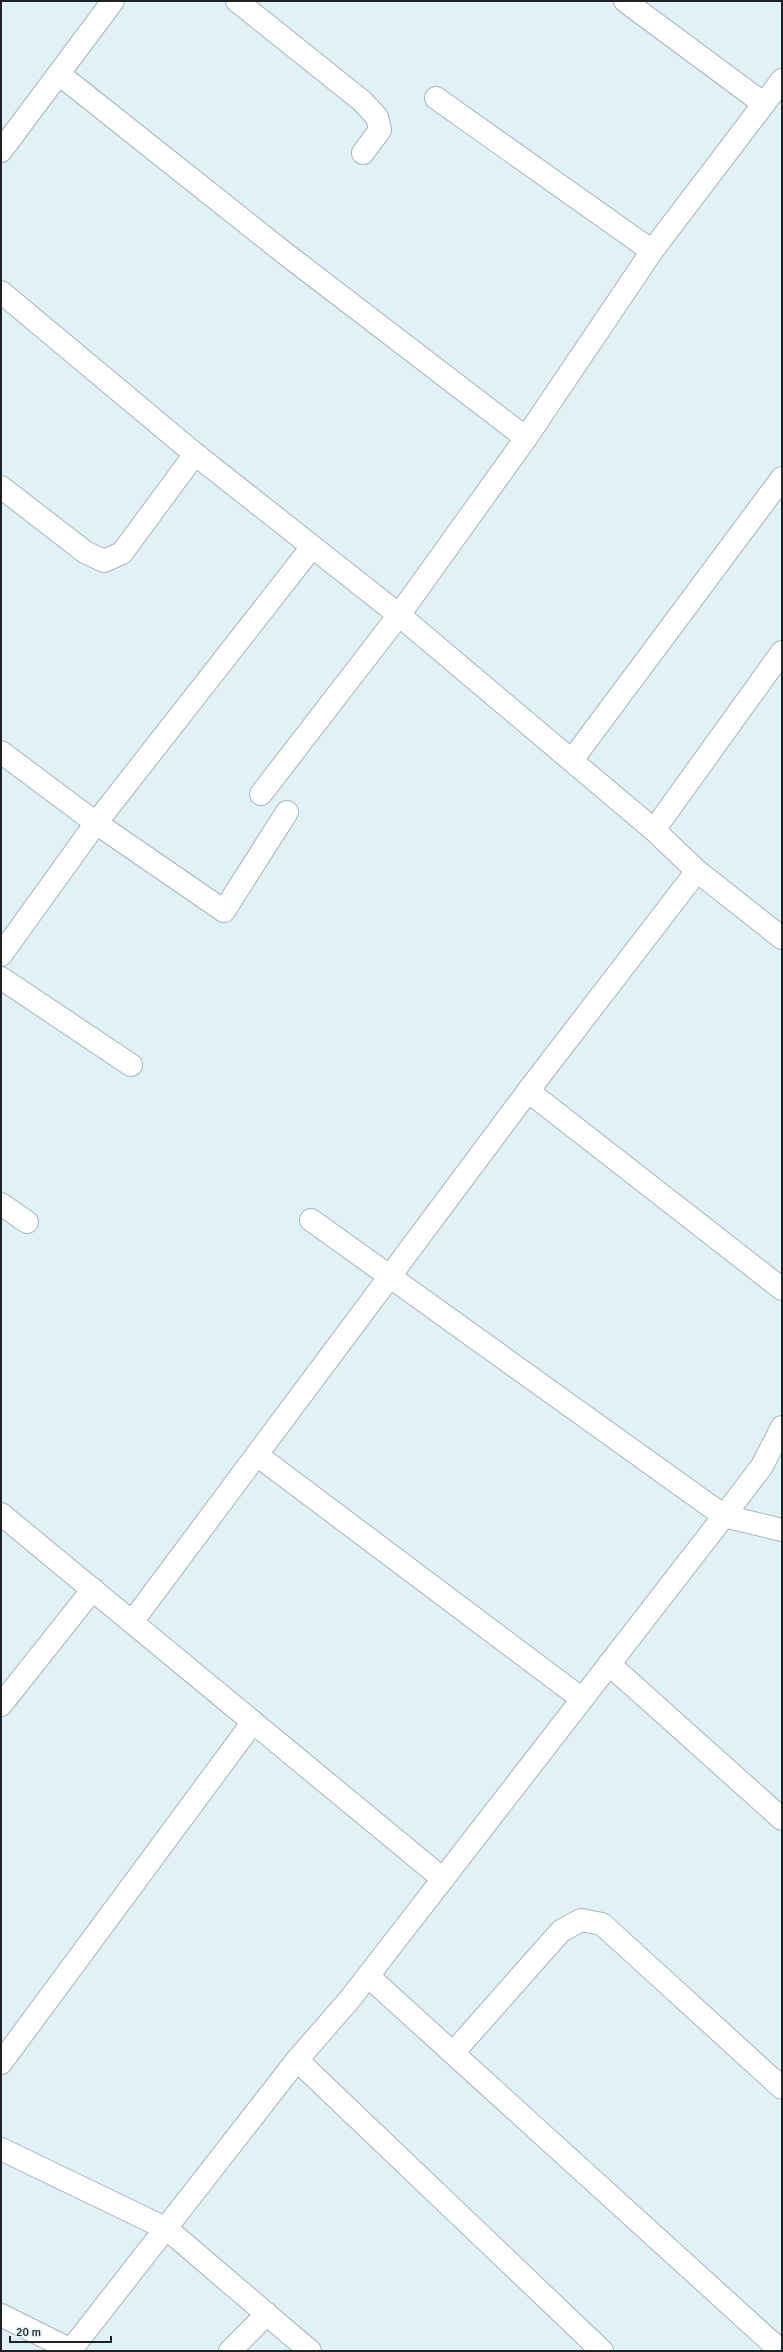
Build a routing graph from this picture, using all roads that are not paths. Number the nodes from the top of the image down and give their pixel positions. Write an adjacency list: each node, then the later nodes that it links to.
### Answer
1 (113, 1): 4 (street)
2 (237, 1): 9 (street)
3 (625, 1): 7 (street)
4 (59, 74): 8 (street); 12 (street)
5 (782, 80): 7 (street)
6 (436, 98): 10 (street)
7 (764, 104): 10 (street)
8 (1, 151)
9 (363, 153)
10 (652, 252): 12 (street)
11 (1, 292): 13 (street)
12 (526, 438): 17 (street)
13 (195, 454): 15 (street); 16 (street)
14 (782, 478): 20 (street)
15 (1, 487)
16 (312, 547): 17 (street); 23 (street)
17 (399, 614): 20 (street); 21 (street)
18 (782, 652): 24 (street)
19 (1, 752): 23 (street)
20 (572, 760): 24 (street)
21 (261, 794)
22 (287, 812): 23 (street)
23 (96, 823): 27 (street)
24 (654, 830): 25 (street)
25 (697, 870): 26 (street); 30 (street)
26 (782, 938)
27 (1, 955)
28 (1, 978): 29 (street)
29 (131, 1065)
30 (528, 1090): 34 (street); 35 (street)
31 (1, 1204): 33 (street)
32 (311, 1220): 34 (street)
33 (27, 1222)
34 (389, 1277): 37 (street); 39 (street)
35 (782, 1289)
36 (782, 1427): 39 (street)
37 (257, 1455): 42 (street); 44 (street)
38 (1, 1514): 41 (street)
39 (724, 1516): 40 (street); 43 (street)
40 (782, 1530)
41 (93, 1589): 42 (street); 45 (street)
42 (132, 1622): 46 (street)
43 (609, 1664): 44 (street); 47 (street)
44 (582, 1699): 48 (street)
45 (1, 1705)
46 (253, 1722): 48 (street); 52 (street)
47 (782, 1819)
48 (443, 1879): 49 (street)
49 (368, 1976): 50 (street); 51 (street)
50 (454, 2053): 53 (street); 62 (street)
51 (297, 2060): 55 (street); 61 (street)
52 (1, 2063)
53 (782, 2088)
54 (1, 2149): 55 (street)
55 (167, 2229): 56 (street); 58 (street)
56 (267, 2314): 59 (street); 60 (street)
57 (1, 2315): 58 (street)
58 (71, 2350)
59 (230, 2351)
60 (310, 2351)
61 (602, 2351)
62 (781, 2351)

